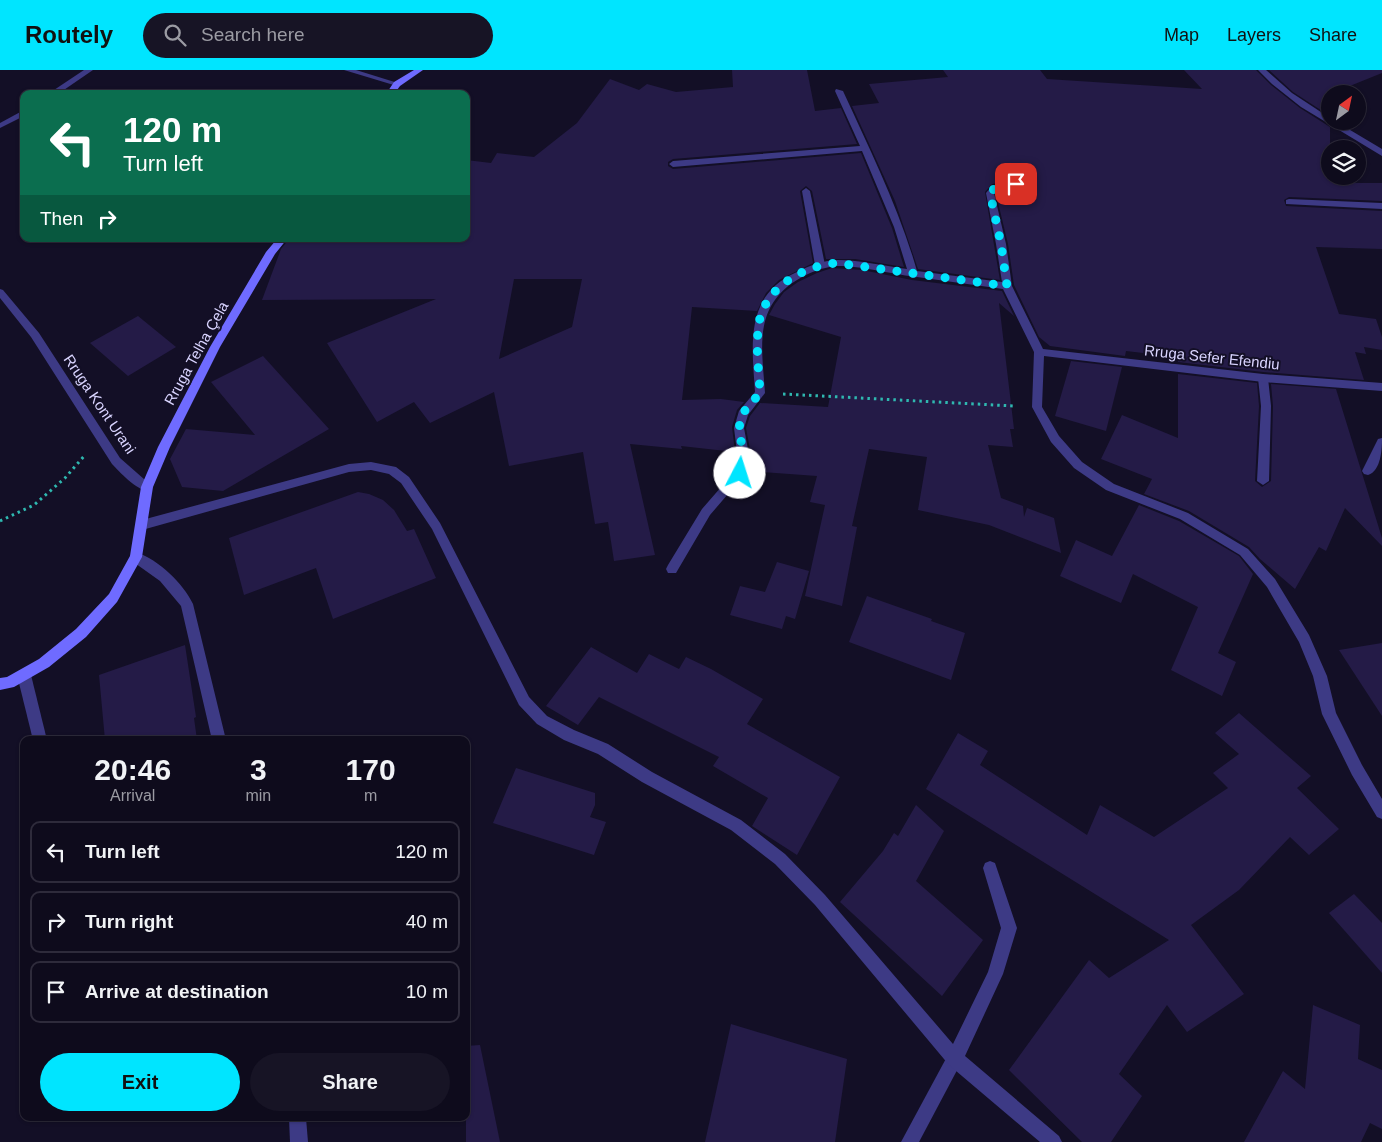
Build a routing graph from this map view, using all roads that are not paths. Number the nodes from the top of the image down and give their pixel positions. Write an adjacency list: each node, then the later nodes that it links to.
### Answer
1 (89, 70): 6 (street)
2 (348, 70): 5 (street)
3 (419, 70): 5 (street)
4 (1262, 70): 12 (street)
5 (397, 84): 7 (street)
6 (58, 90)
7 (393, 90)
8 (838, 91): 11 (street)
9 (20, 114): 10 (street)
10 (0, 126)
11 (864, 148): 13 (street); 20 (street)
12 (1382, 154)
13 (673, 164)
14 (1030, 182): 21 (street)
15 (806, 191): 19 (street)
16 (1289, 202): 17 (street)
17 (1382, 206)
18 (280, 242): 29 (street, Rruga Telha Çela)
19 (820, 265): 20 (street); 32 (street)
20 (913, 275): 21 (street)
21 (1007, 286): 23 (street)
22 (0, 292): 29 (street, Rruga Kont Urani)
23 (1039, 352): 24 (street, Rruga Sefer Efendiu); 37 (street)
24 (1263, 378): 25 (street, Rruga Sefer Efendiu); 28 (street)
25 (1382, 387)
26 (1382, 442): 27 (street)
27 (1368, 471)
28 (1264, 481)
29 (147, 487): 30 (street)
30 (142, 525): 31 (street); 39 (street)
31 (136, 557): 33 (street); 36 (street)
32 (672, 569)
33 (24, 675): 34 (street); 35 (street)
34 (0, 684)
35 (39, 736)
36 (218, 736)
37 (1382, 812)
38 (990, 868): 39 (street)
39 (955, 1059): 42 (street); 43 (street)
40 (298, 1121): 41 (street)
41 (298, 1142)
42 (910, 1142)
43 (1053, 1142)

